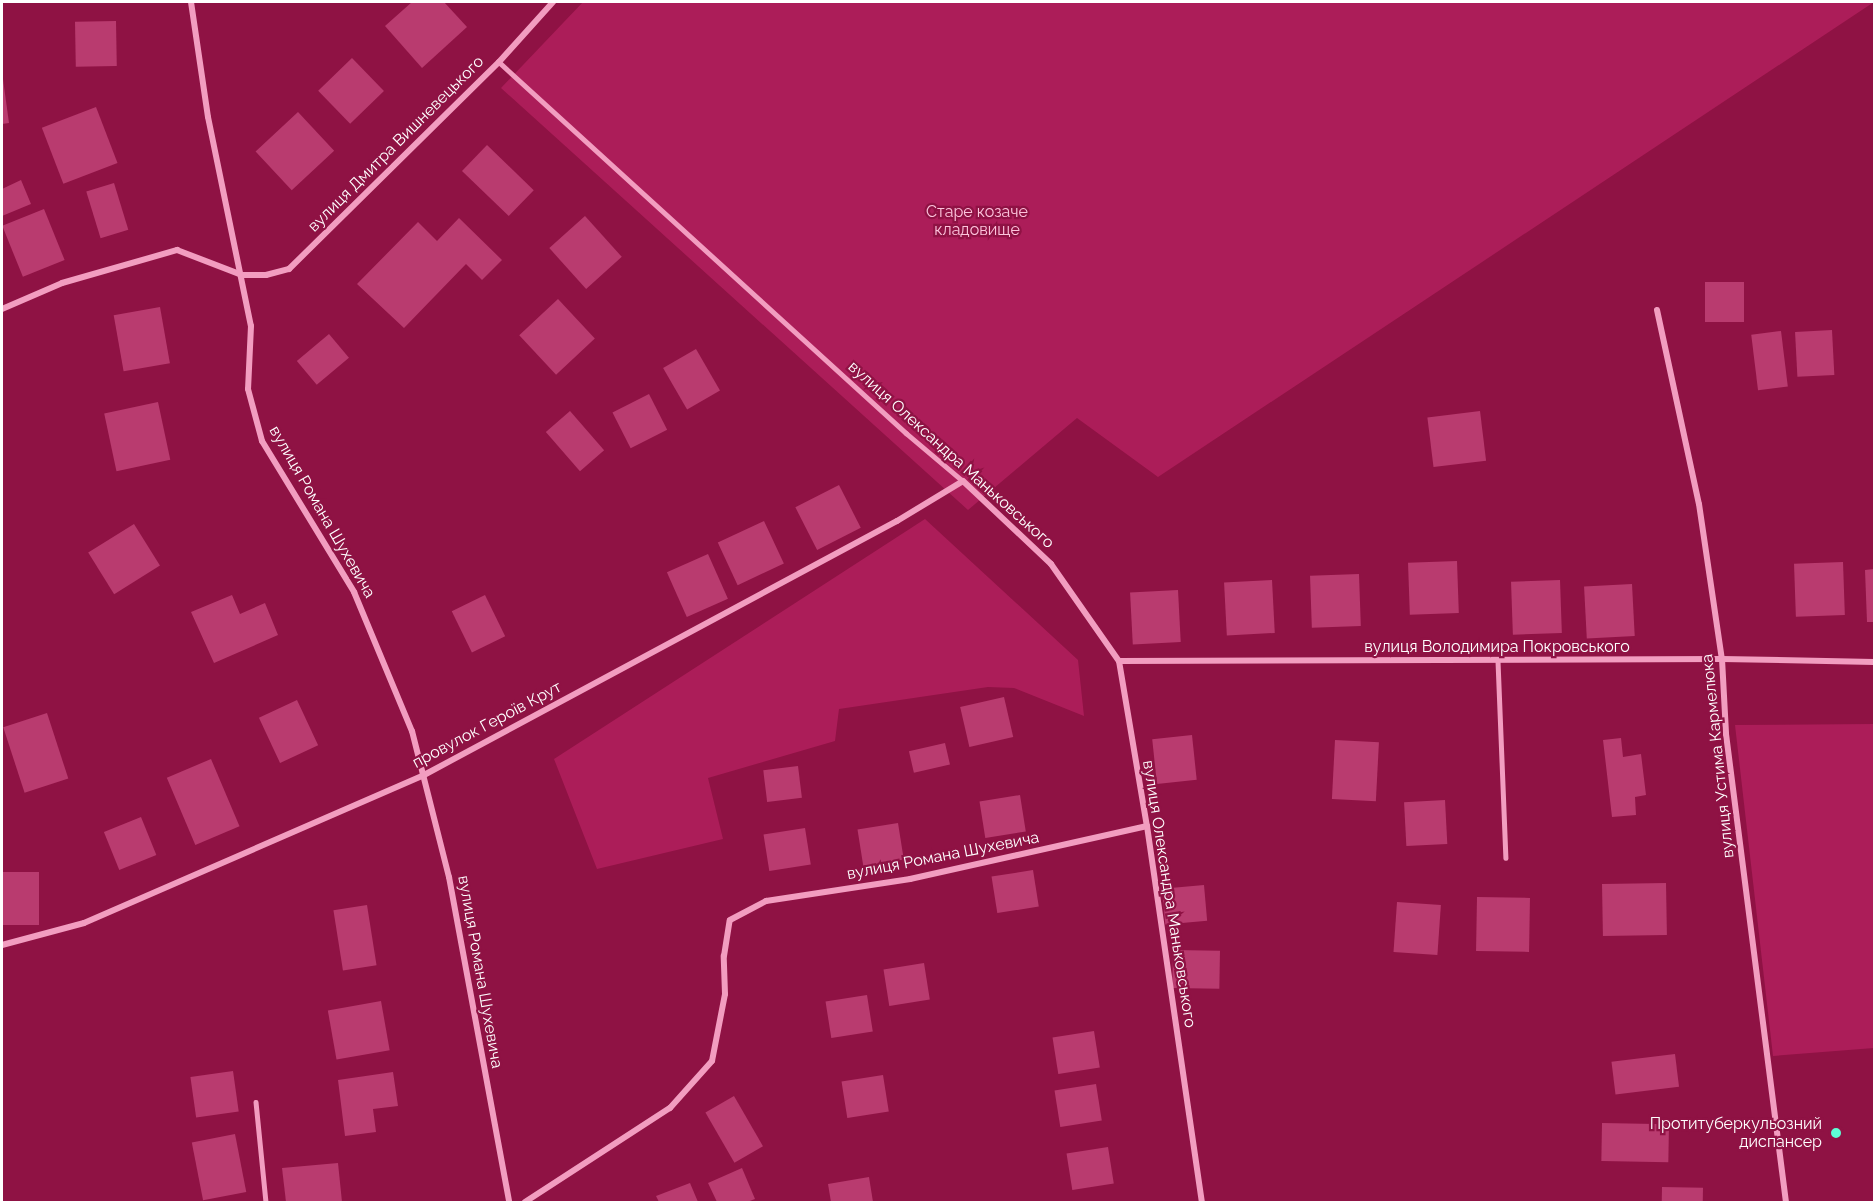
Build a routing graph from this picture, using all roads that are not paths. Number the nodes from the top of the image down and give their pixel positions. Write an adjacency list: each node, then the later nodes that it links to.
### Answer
1 (191, 2): 4 (street, вулиця Романа Шухевича)
2 (553, 2): 3 (street, вулиця Дмитра Вишневецького)
3 (499, 62): 4 (street, вулиця Дмитра Вишневецького); 7 (lane, вулиця Олександра Маньковського)
4 (242, 275): 5 (street); 12 (street, вулиця Романа Шухевича)
5 (2, 309)
6 (1657, 310): 8 (street, вулиця Устима Кармелюка)
7 (963, 481): 9 (street, вулиця Олександра Маньковського); 12 (street, провулок Героїв Крут)
8 (1722, 659): 10 (street, вулиця Володимира Покровського); 11 (street, вулиця Володимира Покровського); 21 (street, вулиця Устима Кармелюка)
9 (1119, 661): 10 (street, вулиця Володимира Покровського); 13 (street, вулиця Олександра Маньковського)
10 (1498, 661): 14 (lane)
11 (1875, 662)
12 (424, 775): 15 (street, провулок Героїв Крут); 18 (street, вулиця Романа Шухевича)
13 (1147, 826): 19 (street, вулиця Романа Шухевича); 20 (street, вулиця Олександра Маньковського)
14 (1506, 858)
15 (2, 945)
16 (256, 1102): 17 (lane)
17 (266, 1203)
18 (509, 1203)
19 (525, 1203)
20 (1202, 1203)
21 (1786, 1203)

